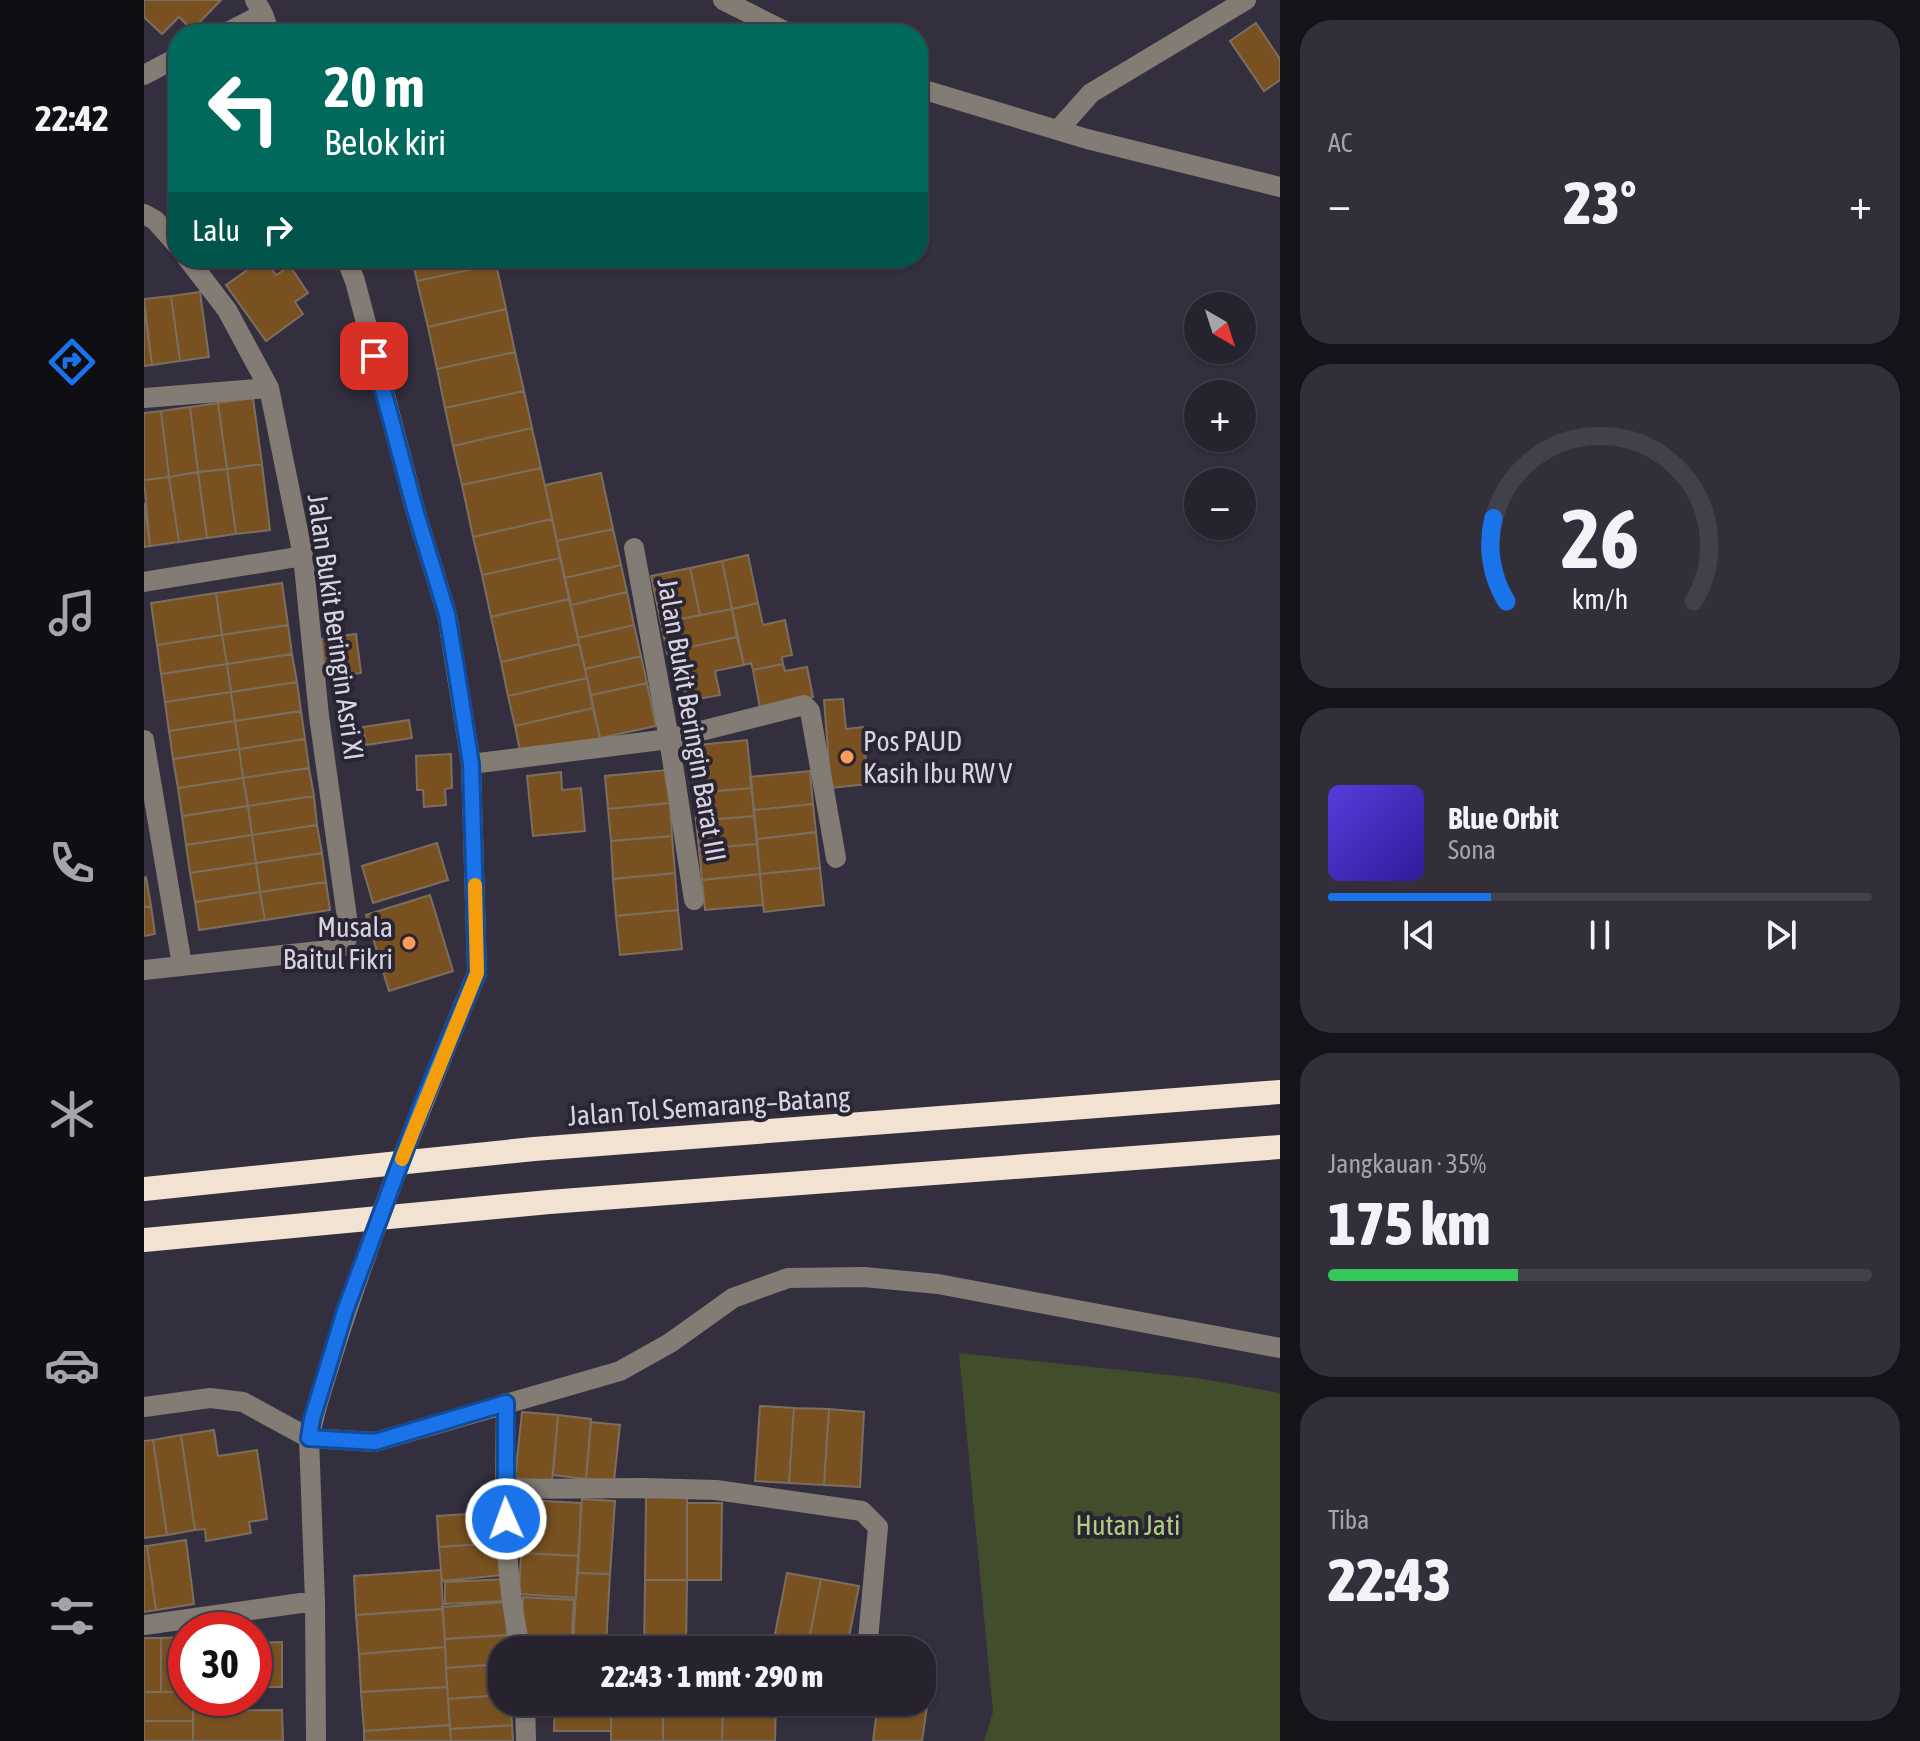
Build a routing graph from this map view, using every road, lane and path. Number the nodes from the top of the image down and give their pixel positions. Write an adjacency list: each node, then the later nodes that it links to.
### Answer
1 (723, 0): 5 (street)
2 (1246, 0): 9 (street)
3 (259, 7): 4 (street)
4 (237, 24)
5 (770, 24)
6 (168, 62): 7 (street)
7 (144, 75)
8 (928, 91): 9 (street)
9 (1058, 130): 10 (street)
10 (1280, 187)
11 (144, 214): 12 (street)
12 (168, 234)
13 (195, 268): 15 (street, Jalan Bukit Beringin Asri XI)
14 (350, 268): 22 (street)
15 (269, 388): 16 (street); 18 (street, Jalan Bukit Beringin Asri XI)
16 (144, 398)
17 (634, 548): 20 (street, Jalan Bukit Beringin Barat III)
18 (303, 556): 19 (street); 25 (street, Jalan Bukit Beringin Asri XI)
19 (144, 582)
20 (669, 739): 22 (street); 23 (street); 24 (street, Jalan Bukit Beringin Barat III)
21 (144, 740): 25 (street)
22 (471, 764): 34 (street, bridge)
23 (836, 858)
24 (694, 900)
25 (182, 965): 26 (street)
26 (144, 970)
27 (1280, 1092): 29 (highway, Jalan Tol Semarang–Batang)
28 (1280, 1147): 30 (highway)
29 (144, 1189)
30 (144, 1240)
31 (1280, 1348): 32 (street)
32 (506, 1403): 34 (street); 35 (street)
33 (144, 1407): 34 (street)
34 (309, 1438): 36 (street)
35 (505, 1489): 38 (street); 39 (street)
36 (315, 1601): 37 (street); 41 (street)
37 (144, 1625)
38 (518, 1636)
39 (868, 1636)
40 (525, 1716): 42 (street)
41 (316, 1741)
42 (526, 1741)

